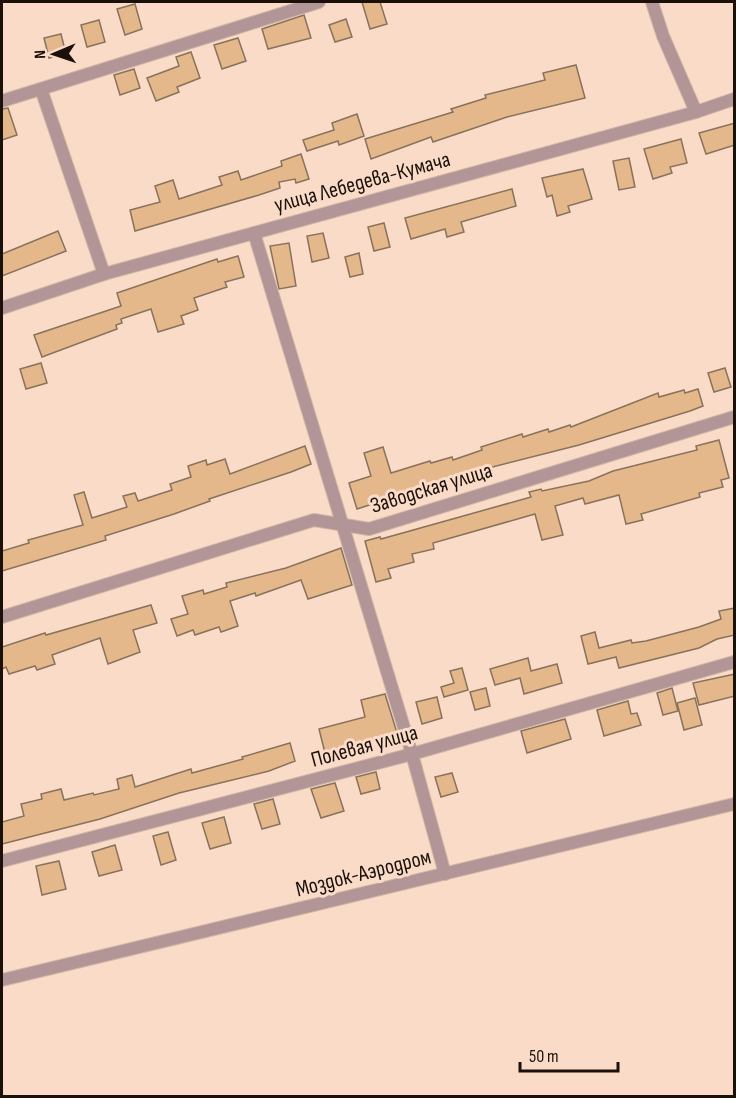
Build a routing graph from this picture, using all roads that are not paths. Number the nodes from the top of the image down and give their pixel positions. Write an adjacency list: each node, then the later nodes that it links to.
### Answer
1 (319, 2): 3 (street)
2 (652, 2): 6 (street)
3 (41, 89): 5 (street); 8 (street)
4 (735, 99): 6 (street, улица Лебедева-Кумача)
5 (2, 101)
6 (696, 112): 7 (street, улица Лебедева-Кумача)
7 (254, 233): 8 (street, улица Лебедева-Кумача); 11 (street)
8 (104, 274): 9 (street, улица Лебедева-Кумача)
9 (2, 308)
10 (735, 417): 11 (street, Заводская улица)
11 (343, 525): 12 (street, Заводская улица); 14 (street)
12 (2, 617)
13 (735, 662): 14 (street, Полевая улица)
14 (412, 754): 16 (street, Полевая улица); 17 (street)
15 (735, 804): 17 (street, Моздок-Аэродром)
16 (2, 861)
17 (445, 874): 18 (street, Моздок-Аэродром)
18 (2, 980)

